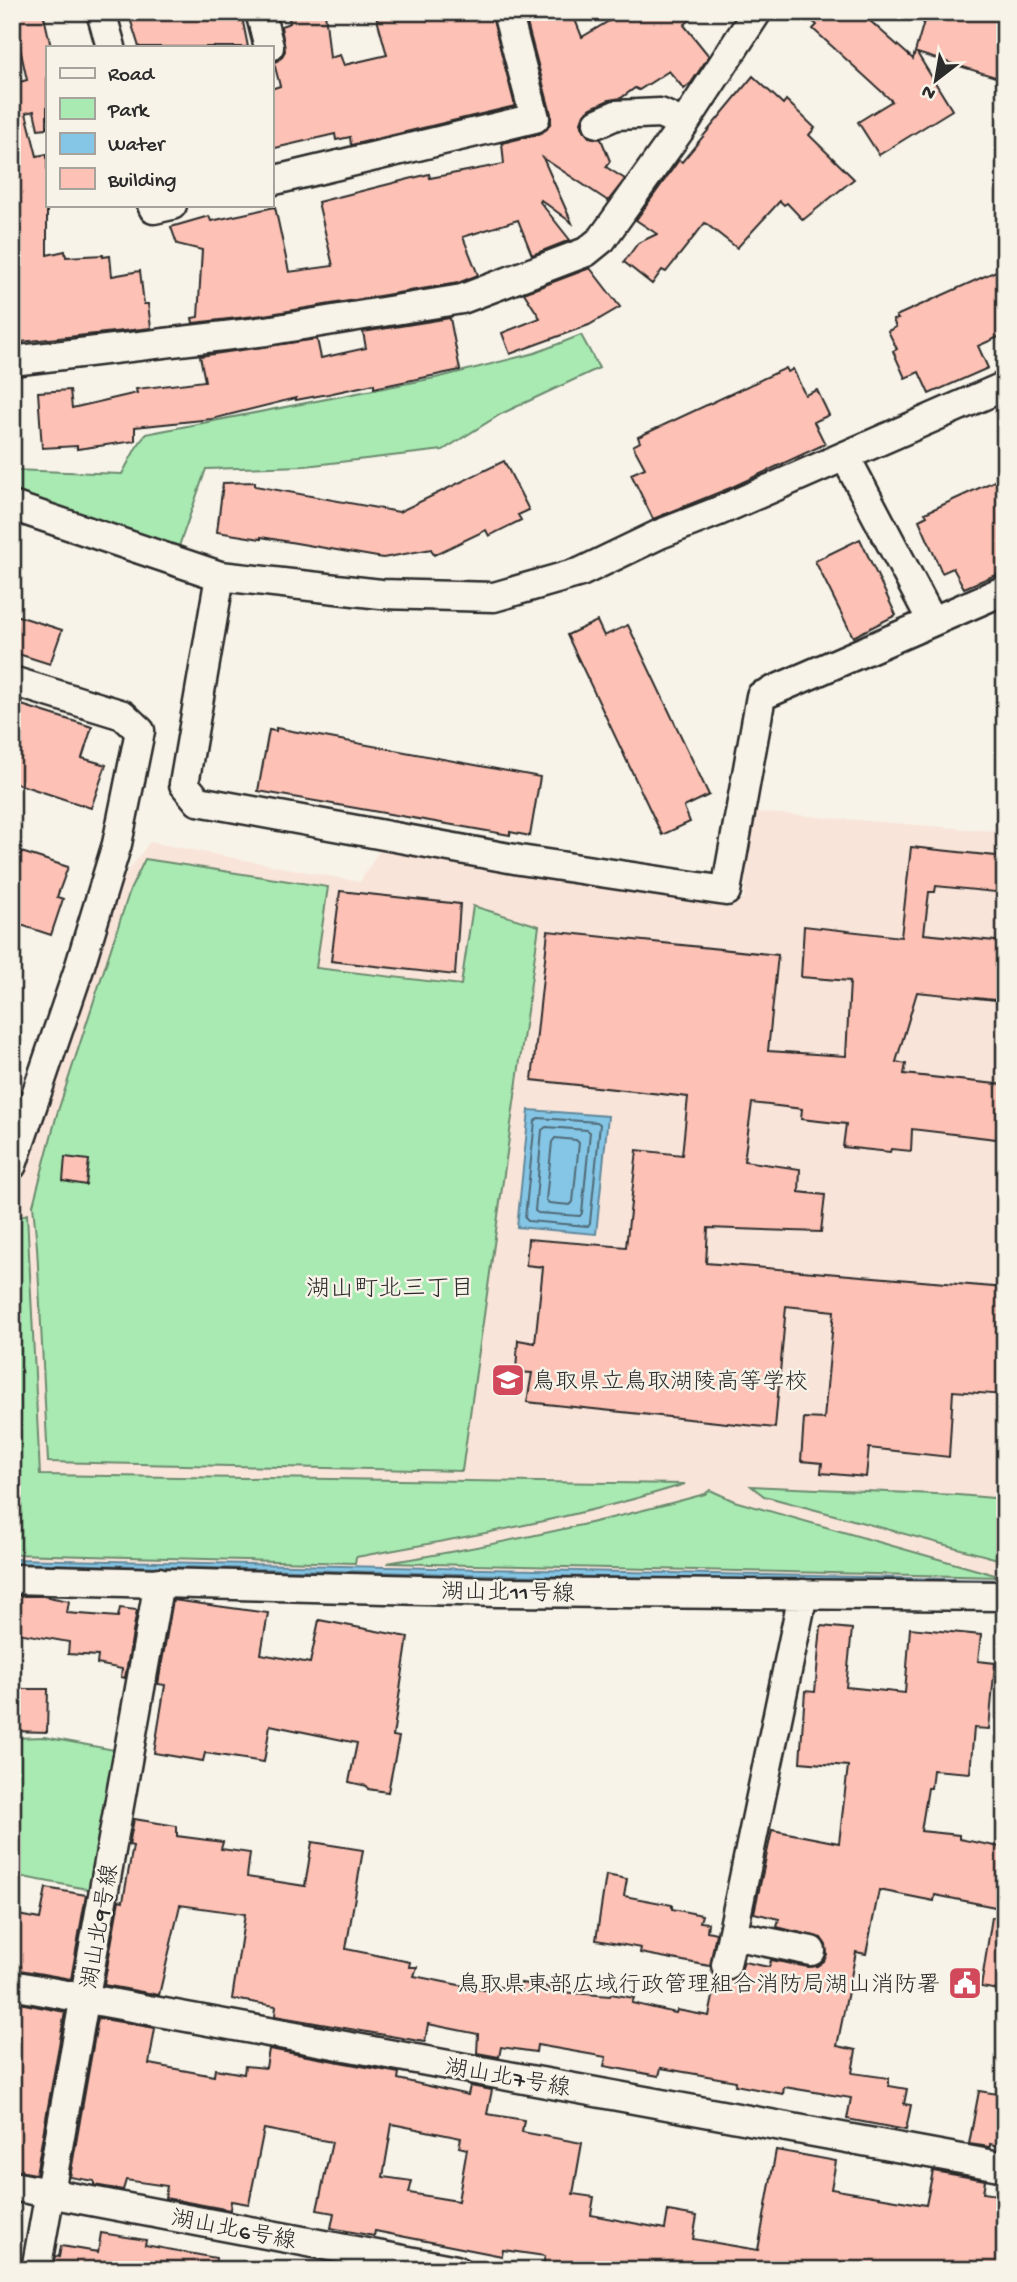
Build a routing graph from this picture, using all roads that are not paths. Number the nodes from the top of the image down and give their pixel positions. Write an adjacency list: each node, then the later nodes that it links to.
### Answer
1 (102, 12): 5 (street)
2 (260, 12): 6 (street)
3 (507, 12): 9 (street)
4 (757, 12): 8 (street)
5 (111, 46)
6 (269, 46)
7 (598, 123): 8 (street)
8 (684, 124): 12 (street)
9 (273, 181)
10 (152, 206): 11 (street)
11 (168, 206)
12 (12, 361)
13 (1005, 386): 14 (street)
14 (845, 456): 16 (street); 18 (street)
15 (12, 506): 16 (street)
16 (220, 576): 18 (street)
17 (1005, 590): 18 (street)
18 (932, 621)
19 (12, 681): 20 (street)
20 (12, 1165)
21 (12, 1579): 22 (street, 湖山北11号線)
22 (159, 1582): 23 (street, 湖山北11号線); 29 (street, 湖山北9号線)
23 (803, 1594): 24 (street, 湖山北11号線); 25 (street)
24 (1005, 1597)
25 (733, 1935): 26 (street); 27 (street)
26 (811, 1951)
27 (726, 1965)
28 (12, 1985): 29 (street, 湖山北7号線)
29 (86, 1998): 30 (street, 湖山北7号線); 32 (street, 湖山北9号線)
30 (1005, 2167)
31 (12, 2186): 32 (street, 湖山北6号線)
32 (48, 2192): 33 (street, 湖山北9号線); 34 (street, 湖山北6号線)
33 (36, 2270)
34 (456, 2270)

